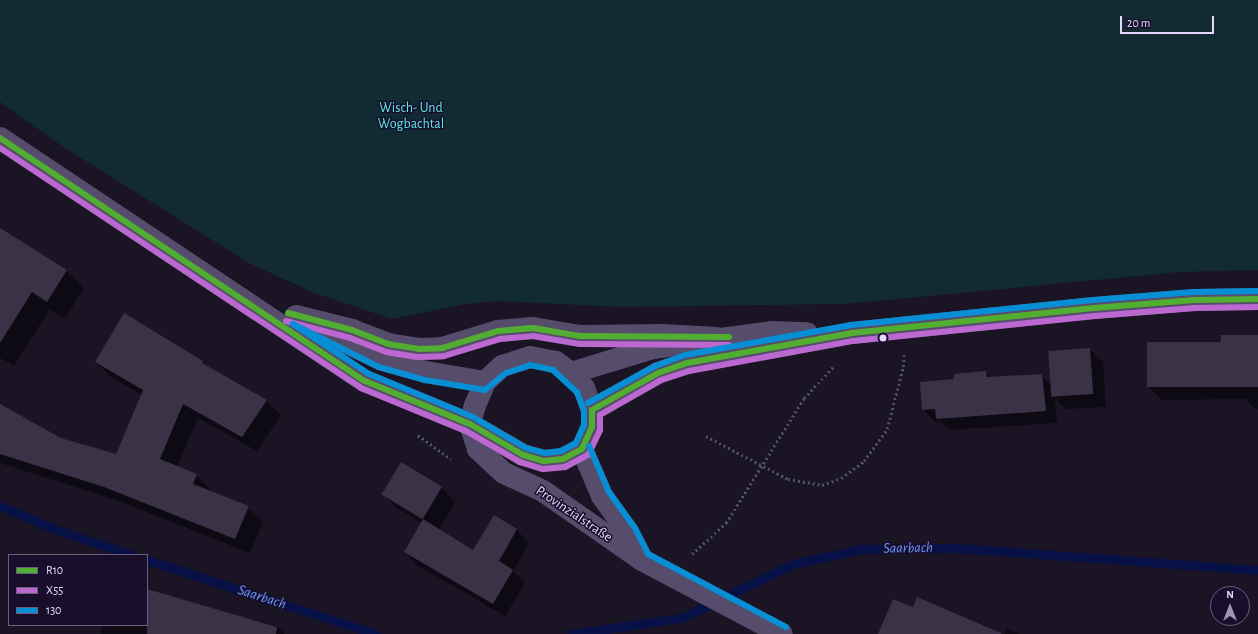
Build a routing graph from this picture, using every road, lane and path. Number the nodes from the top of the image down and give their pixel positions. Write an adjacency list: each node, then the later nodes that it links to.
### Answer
1 (0, 138): 2 (main road)
2 (232, 291): 4 (main road); 12 (main road)
3 (1258, 299): 5 (main road)
4 (296, 316): 7 (main road); 10 (main road)
5 (904, 328): 6 (main road); 15 (path)
6 (852, 334): 7 (main road); 11 (main road)
7 (716, 338): 9 (main road)
8 (841, 359): 15 (path)
9 (571, 373): 10 (main road); 11 (main road)
10 (485, 382): 12 (main road)
11 (592, 410): 14 (main road)
12 (470, 424): 14 (main road); 17 (main road, Provinzialstraße)
13 (706, 436): 15 (path)
14 (582, 449): 17 (main road, Provinzialstraße)
15 (762, 464): 16 (path)
16 (698, 548)
17 (642, 560): 18 (main road, Provinzialstraße)
18 (778, 632)

